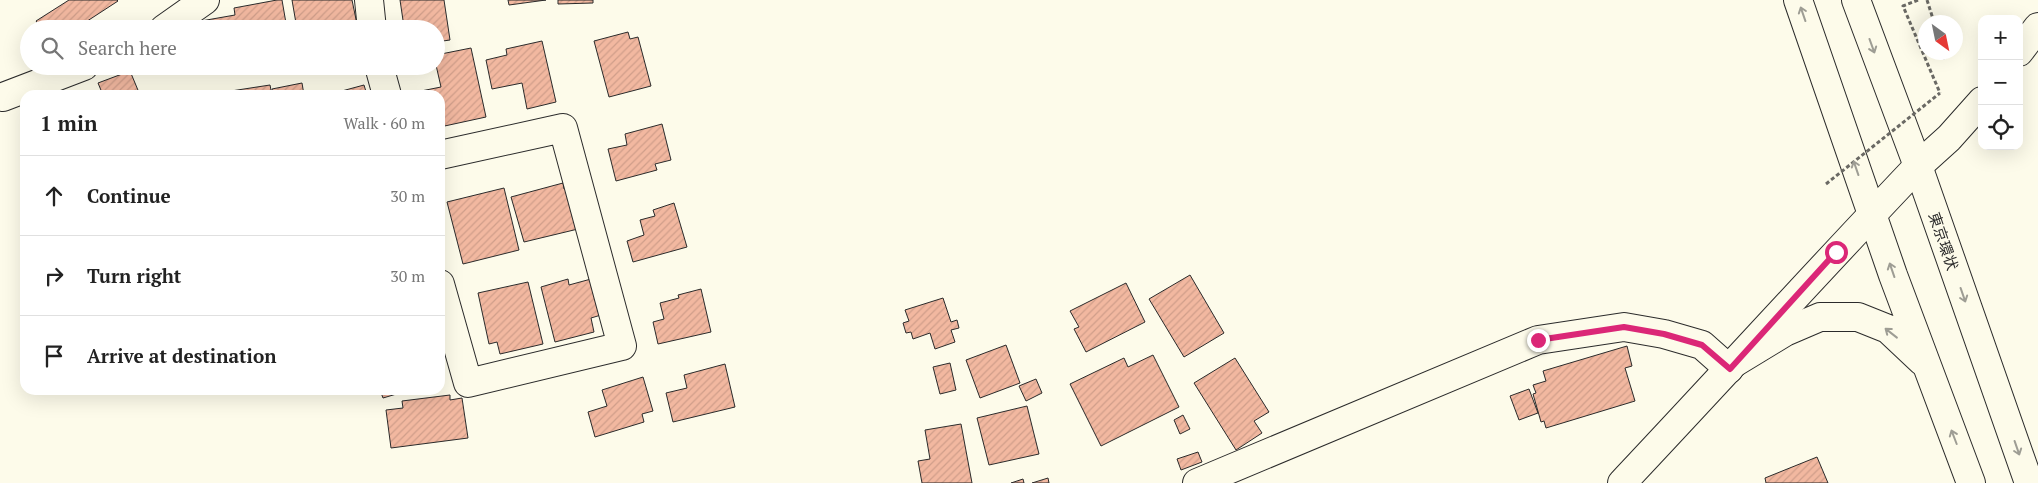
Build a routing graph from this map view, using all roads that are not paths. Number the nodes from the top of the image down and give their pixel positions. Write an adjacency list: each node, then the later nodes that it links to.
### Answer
1 (205, 0): 5 (main road)
2 (369, 0): 6 (main road)
3 (1798, 0): 18 (main road, one-way to 3)
4 (1856, 0): 17 (main road, 東京環状, one-way to 17)
5 (177, 20)
6 (371, 20)
7 (2038, 27): 8 (main road)
8 (2023, 47)
9 (60, 75): 12 (main road)
10 (381, 75): 13 (main road)
11 (20, 90): 14 (main road)
12 (21, 90)
13 (386, 90)
14 (3, 97)
15 (1978, 105): 17 (main road)
16 (445, 154): 19 (main road)
17 (1918, 166): 18 (main road); 25 (main road, 東京環状, one-way to 25)
18 (1872, 214): 20 (main road); 21 (main road, one-way to 18)
19 (445, 302)
20 (1732, 366): 21 (main road, one-way to 20); 22 (main road); 23 (main road)
21 (1927, 366): 24 (main road, one-way to 21)
22 (1196, 483)
23 (1622, 483)
24 (1971, 483)
25 (2029, 483)

